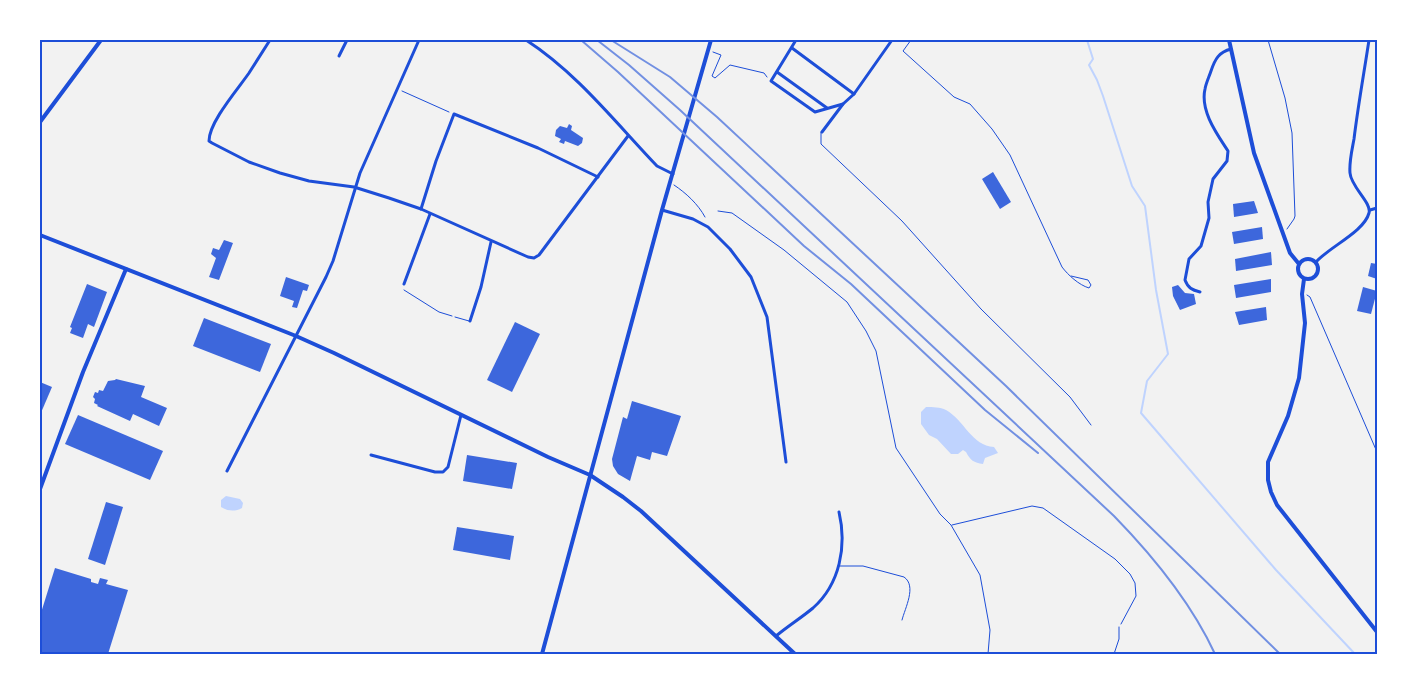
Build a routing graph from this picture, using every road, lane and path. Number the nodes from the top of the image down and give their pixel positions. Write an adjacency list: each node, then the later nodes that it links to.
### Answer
1 (101, 40): 24 (street)
2 (270, 40): 30 (street)
3 (347, 40): 16 (street)
4 (419, 40): 19 (street)
5 (526, 40): 26 (street)
6 (711, 40): 27 (street)
7 (796, 40): 13 (street)
8 (892, 40): 20 (street)
9 (910, 40): 44 (lane)
10 (1229, 40): 14 (street)
11 (1268, 40): 38 (path)
12 (1369, 40): 34 (street)
13 (792, 48): 17 (street); 20 (street)
14 (1231, 49): 38 (street); 47 (street)
15 (715, 53): 18 (path)
16 (339, 56)
17 (777, 72): 18 (street); 22 (street)
18 (771, 81): 22 (street)
19 (398, 90): 23 (path); 30 (street)
20 (854, 94): 21 (street)
21 (843, 104): 22 (street); 25 (street)
22 (827, 108)
23 (454, 114): 28 (street); 32 (street)
24 (40, 122)
25 (822, 132): 53 (lane)
26 (628, 136): 27 (street); 28 (street)
27 (673, 174): 33 (street)
28 (598, 178): 40 (street)
29 (674, 184): 37 (path)
30 (354, 187): 32 (street); 51 (street)
31 (1377, 208): 34 (street)
32 (421, 209): 36 (street)
33 (662, 210): 56 (street); 58 (street)
34 (1370, 210): 41 (street)
35 (718, 211): 61 (path)
36 (430, 214): 40 (street); 46 (street)
37 (705, 217)
38 (1281, 231): 42 (street)
39 (40, 235): 43 (street)
40 (491, 242): 50 (street)
41 (1316, 262): 42 (street); 45 (street)
42 (1299, 264): 45 (street)
43 (126, 269): 51 (street); 59 (street)
44 (1070, 276): 44 (lane)
45 (1304, 279): 48 (street)
46 (404, 284): 49 (path)
47 (1200, 292)
48 (1302, 294): 54 (path); 65 (street)
49 (455, 317): 50 (lane)
50 (470, 321)
51 (296, 336): 52 (street); 57 (street)
52 (461, 415): 55 (street); 58 (street)
53 (1091, 425)
54 (1377, 452)
55 (370, 455)
56 (786, 462)
57 (227, 471)
58 (590, 476): 66 (street); 67 (street)
59 (40, 488)
60 (839, 512): 62 (street)
61 (951, 525): 64 (path); 69 (path)
62 (840, 566): 63 (lane); 66 (street)
63 (902, 620)
64 (1119, 627): 70 (lane)
65 (1377, 632)
66 (776, 636): 68 (street)
67 (542, 654)
68 (795, 654)
69 (988, 654)
70 (1114, 654)

